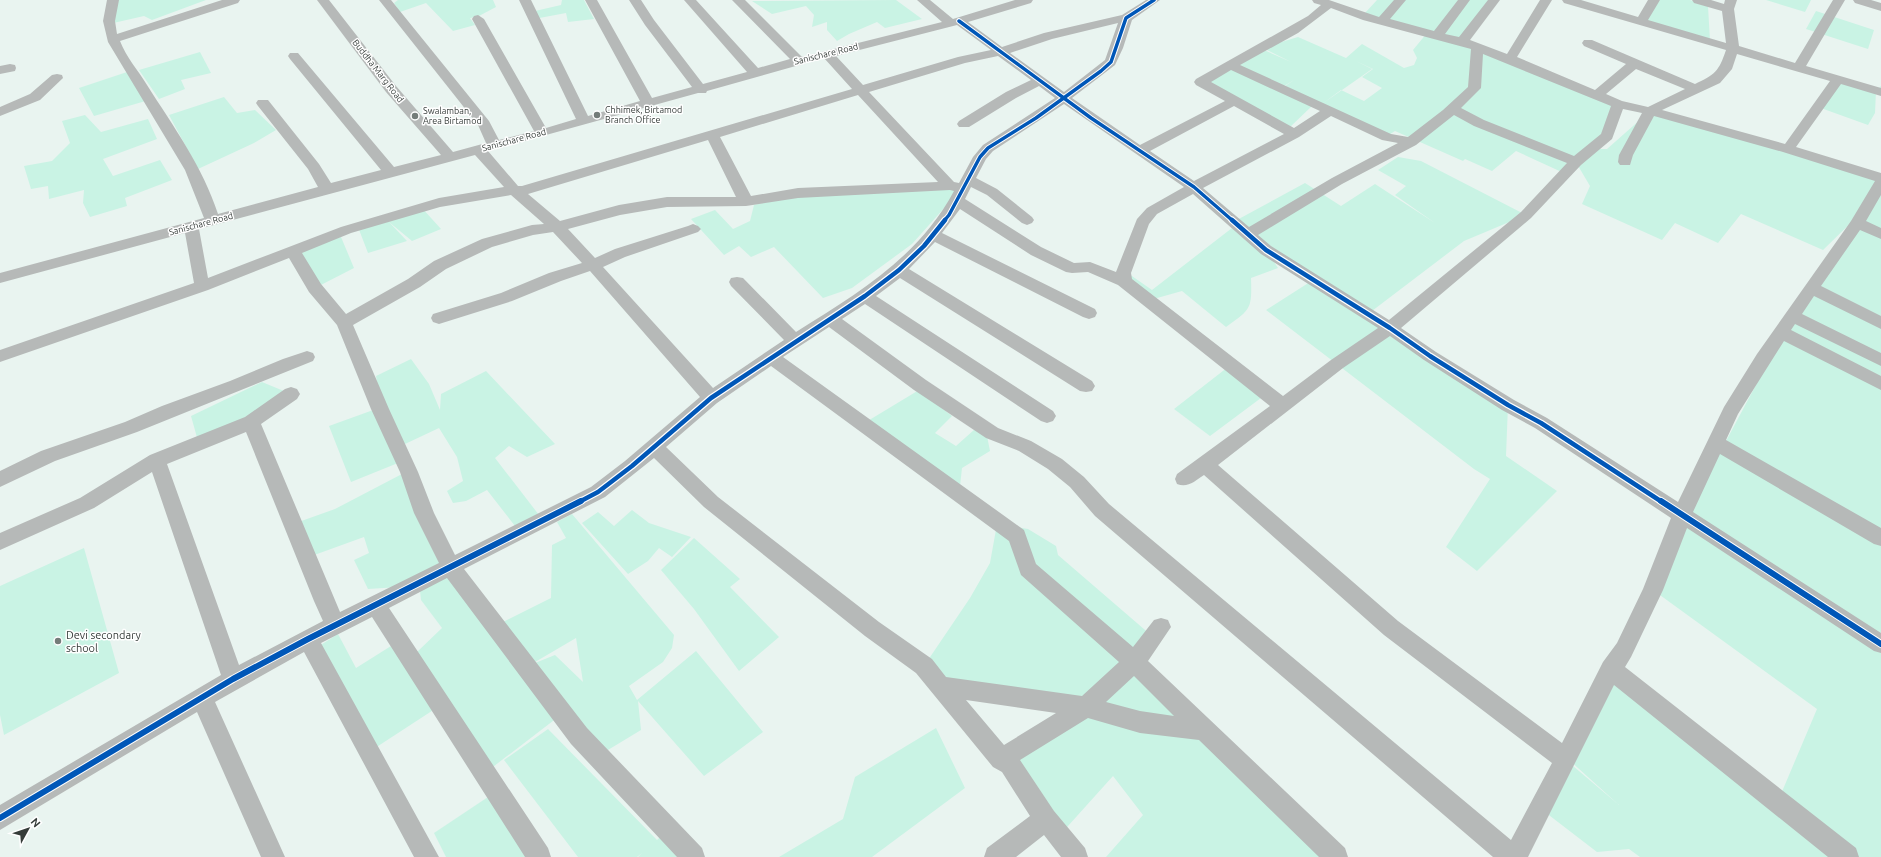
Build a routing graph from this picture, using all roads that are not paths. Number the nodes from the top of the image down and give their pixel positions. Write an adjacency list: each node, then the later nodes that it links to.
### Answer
1 (114, 0): 32 (street)
2 (234, 0): 32 (street)
3 (323, 0): 73 (street, Buddha Marg Road)
4 (385, 0): 69 (street)
5 (525, 0): 63 (street)
6 (591, 0): 57 (street)
7 (635, 0): 49 (street)
8 (690, 0): 45 (street)
9 (738, 0): 41 (street)
10 (923, 0): 29 (street)
11 (1027, 0): 23 (street, Sanischare Road)
12 (1154, 0): 26 (street)
13 (1400, 0): 28 (street)
14 (1464, 0): 31 (street)
15 (1494, 0): 33 (street)
16 (1546, 0): 40 (street)
17 (1568, 0): 30 (street)
18 (1654, 0): 30 (street)
19 (1698, 0): 24 (street)
20 (1838, 0): 44 (street)
21 (1859, 0): 25 (street)
22 (1323, 2): 28 (street); 43 (street)
23 (999, 4): 29 (street, Sanischare Road)
24 (1729, 5): 36 (street)
25 (1881, 7)
26 (1126, 18): 37 (street); 54 (street)
27 (478, 19): 65 (street)
28 (1382, 21): 31 (street)
29 (955, 22): 37 (street); 38 (street, Sanischare Road)
30 (1641, 22): 36 (street)
31 (1437, 36): 33 (street)
32 (113, 39): 85 (street)
33 (1462, 42): 35 (street)
34 (1588, 43): 42 (street)
35 (1477, 48): 40 (street); 59 (street)
36 (1733, 48): 44 (street); 51 (street)
37 (999, 52): 48 (street); 50 (street)
38 (826, 54): 41 (street, Sanischare Road); 50 (street)
39 (294, 56): 76 (street)
40 (1510, 59): 53 (street)
41 (799, 61): 45 (street, Sanischare Road)
42 (1634, 64): 51 (street); 53 (street)
43 (1230, 65): 55 (street); 60 (street)
44 (1799, 67): 47 (street)
45 (755, 73): 49 (street, Sanischare Road)
46 (57, 78): 62 (street)
47 (1838, 79): 52 (street); 70 (street)
48 (1040, 81): 54 (street); 64 (street)
49 (700, 90): 57 (street, Sanischare Road)
50 (861, 90): 67 (street); 81 (street)
51 (1697, 90): 61 (street)
52 (1881, 92)
53 (1596, 96): 58 (street)
54 (1063, 98): 72 (street); 81 (street)
55 (1234, 101): 66 (street); 72 (street)
56 (263, 103): 80 (street)
57 (648, 103): 63 (street, Sanischare Road)
58 (1618, 104): 61 (street); 74 (street)
59 (1453, 108): 68 (street); 74 (street)
60 (1330, 110): 66 (street); 68 (street)
61 (1650, 111): 70 (street); 75 (street)
62 (0, 112)
63 (584, 121): 65 (street, Sanischare Road)
64 (964, 124)
65 (542, 133): 69 (street, Sanischare Road)
66 (1294, 134): 79 (street)
67 (712, 135): 82 (street); 83 (street)
68 (1411, 142): 90 (street)
69 (494, 145): 71 (street, Sanischare Road)
70 (1788, 149): 77 (street)
71 (478, 150): 73 (street, Sanischare Road); 82 (street)
72 (1141, 150): 79 (street)
73 (451, 158): 76 (street, Sanischare Road)
74 (1576, 162): 108 (street)
75 (1625, 162)
76 (390, 172): 80 (street, Sanischare Road)
77 (1881, 178)
78 (1881, 183): 86 (street)
79 (1194, 187): 90 (street); 97 (street)
80 (327, 189): 85 (street, Sanischare Road)
81 (960, 189): 83 (street); 84 (street); 92 (street); 97 (street)
82 (514, 190): 88 (street); 93 (street)
83 (746, 201): 88 (street)
84 (1027, 220)
85 (213, 221): 87 (street, Sanischare Road)
86 (1857, 223): 91 (street); 100 (street)
87 (191, 226): 96 (street, Sanischare Road); 99 (street)
88 (557, 227): 94 (street); 106 (street)
89 (693, 229): 94 (street)
90 (1249, 234): 108 (street)
91 (1881, 234)
92 (934, 235): 95 (street); 102 (street)
93 (293, 251): 99 (street); 106 (street)
94 (593, 265): 104 (street); 118 (street)
95 (899, 270): 101 (street); 116 (street)
96 (0, 278)
97 (1124, 281): 119 (street)
98 (737, 282): 110 (street)
99 (202, 286): 111 (street)
100 (1811, 288): 103 (street); 107 (street)
101 (865, 296): 105 (street); 120 (street)
102 (1089, 313)
103 (1792, 316): 109 (street); 114 (street)
104 (439, 318)
105 (829, 318): 110 (street); 155 (street)
106 (344, 323): 131 (street)
107 (1881, 323)
108 (1390, 328): 119 (street); 128 (street)
109 (1781, 332): 115 (street); 122 (street)
110 (795, 341): 113 (street)
111 (0, 356)
112 (307, 357): 127 (street)
113 (771, 357): 118 (street); 137 (street)
114 (1881, 360)
115 (1881, 384)
116 (1086, 386)
117 (291, 394): 121 (street)
118 (711, 398): 123 (street)
119 (1283, 406): 125 (street)
120 (1047, 416)
121 (251, 422): 124 (street); 133 (street)
122 (1716, 443): 128 (street); 129 (street)
123 (654, 447): 131 (street); 140 (street)
124 (157, 460): 130 (street); 139 (street)
125 (1205, 465): 126 (street); 145 (street)
126 (1184, 479)
127 (0, 480)
128 (1682, 515): 136 (street); 138 (street)
129 (1881, 538)
130 (0, 542)
131 (450, 566): 132 (street); 151 (street)
132 (376, 605): 133 (street); 150 (street)
133 (336, 625): 135 (street)
134 (1161, 627): 137 (street)
135 (308, 639): 139 (street); 149 (street)
136 (1881, 644)
137 (1134, 662): 142 (street); 143 (street)
138 (1611, 669): 145 (street); 157 (street)
139 (234, 679): 141 (street)
140 (941, 686): 142 (street); 144 (street)
141 (202, 698): 146 (street); 148 (street)
142 (1086, 707): 143 (street); 144 (street)
143 (1204, 730): 154 (street)
144 (1001, 760): 147 (street)
145 (1566, 760): 156 (street)
146 (0, 818)
147 (1046, 818): 152 (street); 153 (street)
148 (273, 857)
149 (427, 857)
150 (539, 857)
151 (693, 857)
152 (996, 857)
153 (1076, 857)
154 (1336, 857)
155 (1512, 857)
156 (1515, 857)
157 (1847, 857)

